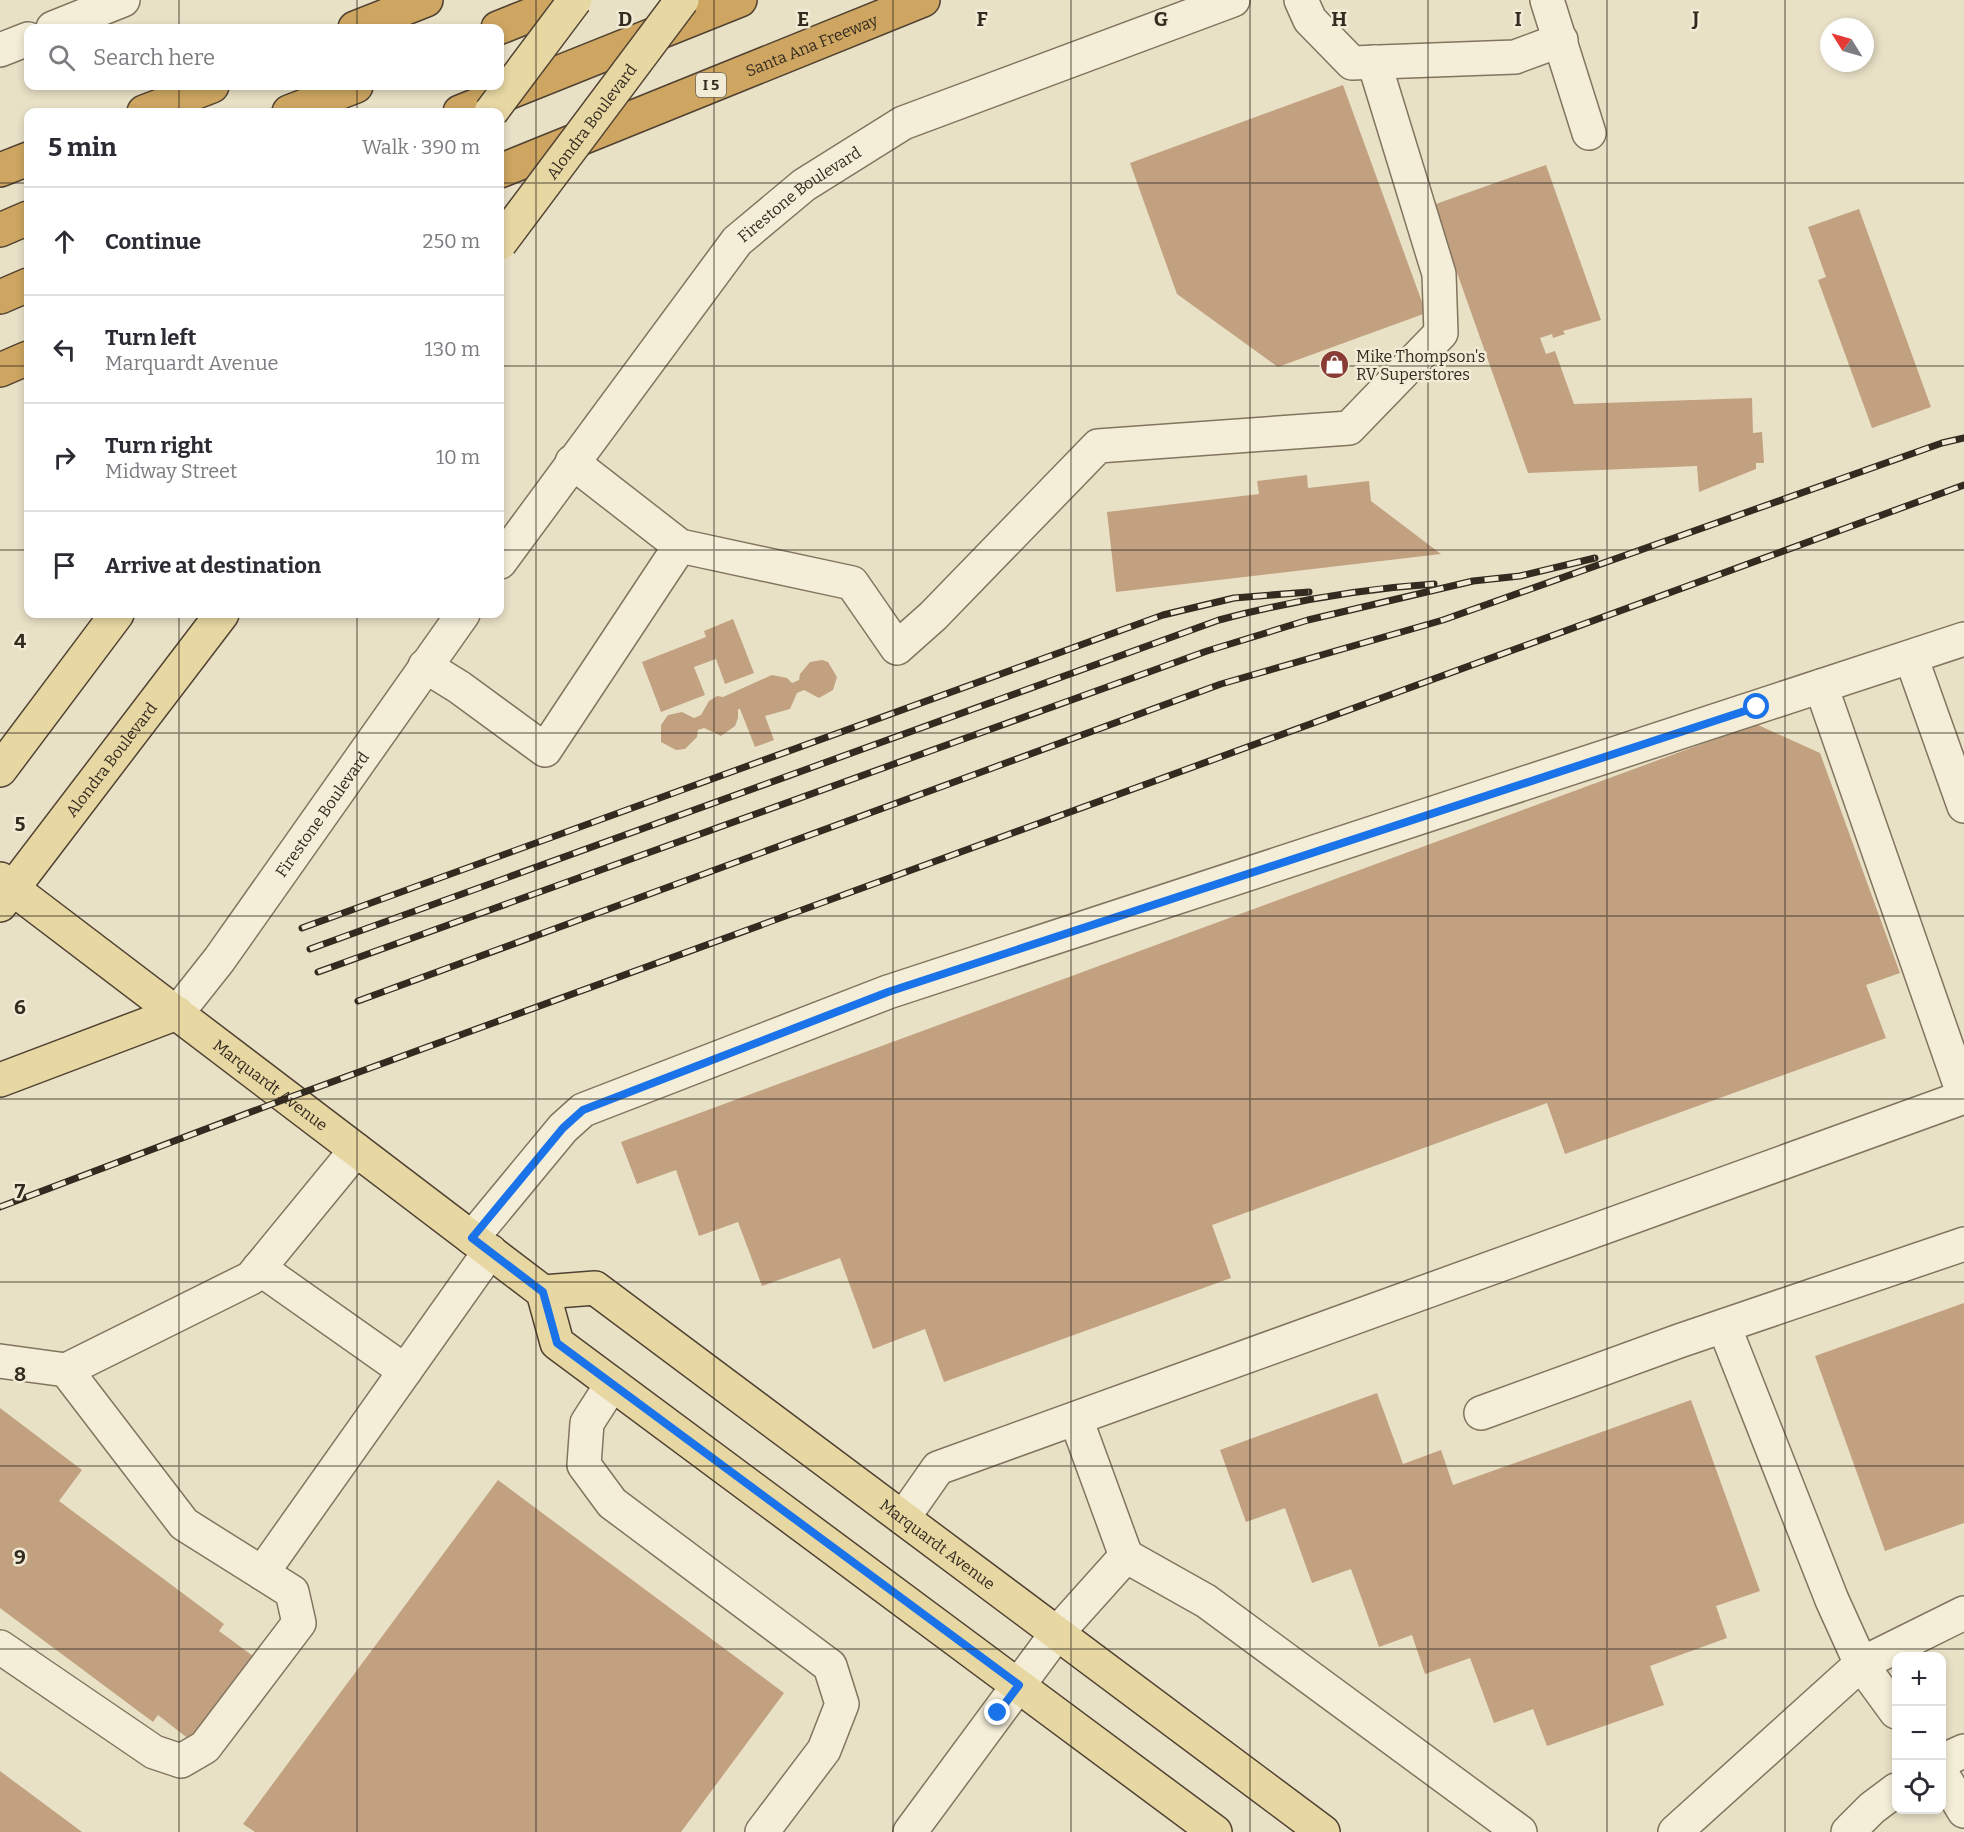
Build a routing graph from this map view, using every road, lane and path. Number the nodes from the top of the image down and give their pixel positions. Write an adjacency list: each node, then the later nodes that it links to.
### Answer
1 (123, 0): 11 (street)
2 (426, 0): 12 (highway)
3 (568, 0): 13 (highway)
4 (575, 0): 23 (main road, bridge)
5 (682, 0): 30 (main road, Alondra Boulevard, bridge)
6 (740, 0): 22 (highway)
7 (923, 0): 26 (highway, Santa Ana Freeway / I 5)
8 (1233, 0): 35 (street, Firestone Boulevard)
9 (1301, 0): 17 (street)
10 (1547, 0): 14 (street)
11 (63, 24)
12 (365, 24)
13 (504, 26)
14 (1561, 40): 17 (street); 24 (street)
15 (24, 41): 16 (street)
16 (0, 50)
17 (1374, 62): 36 (street)
18 (202, 90): 20 (highway)
19 (346, 90): 21 (highway)
20 (154, 108)
21 (299, 108)
22 (470, 108)
23 (494, 108)
24 (1589, 133)
25 (24, 161): 27 (highway)
26 (504, 169)
27 (0, 170)
28 (24, 220): 29 (highway)
29 (0, 230)
30 (504, 238)
31 (24, 287): 32 (highway)
32 (0, 297)
33 (24, 360): 34 (highway)
34 (0, 370)
35 (572, 462): 36 (street); 37 (street, Firestone Boulevard)
36 (680, 546): 43 (street)
37 (504, 556)
38 (114, 618): 45 (main road)
39 (219, 618): 47 (main road, Alondra Boulevard)
40 (460, 618): 43 (street, Firestone Boulevard)
41 (1964, 639): 42 (street)
42 (1911, 657): 44 (street); 46 (street)
43 (425, 666): 48 (street, Firestone Boulevard)
44 (1821, 686): 50 (street); 52 (street)
45 (0, 770)
46 (1964, 806)
47 (4, 891): 48 (main road, Marquardt Avenue)
48 (177, 1014): 49 (main road); 51 (main road, Marquardt Avenue)
49 (0, 1080)
50 (1964, 1096): 62 (street)
51 (356, 1150): 52 (main road, Marquardt Avenue); 54 (street)
52 (481, 1244): 55 (main road, Marquardt Avenue); 59 (street)
53 (1964, 1244): 56 (street)
54 (259, 1268): 58 (street); 59 (street)
55 (543, 1292): 60 (main road); 63 (main road, Marquardt Avenue)
56 (1725, 1326): 61 (street); 69 (street)
57 (0, 1361): 58 (street)
58 (66, 1370): 65 (street)
59 (405, 1371): 65 (street)
60 (612, 1384): 70 (main road); 77 (street)
61 (1481, 1413)
62 (1076, 1419): 63 (street); 64 (street)
63 (903, 1518): 67 (main road, Marquardt Avenue)
64 (1126, 1556): 67 (street); 81 (street)
65 (262, 1573): 68 (street)
66 (1964, 1612): 69 (street)
67 (1057, 1633): 70 (street); 80 (main road, Marquardt Avenue)
68 (0, 1647)
69 (1861, 1664): 71 (street); 82 (street)
70 (1019, 1685): 78 (street); 79 (main road)
71 (1892, 1707)
72 (1964, 1751): 73 (street)
73 (1943, 1760)
74 (1946, 1782): 76 (street)
75 (1892, 1793): 83 (street)
76 (1964, 1811)
77 (762, 1832)
78 (910, 1832)
79 (1215, 1832)
80 (1323, 1832)
81 (1520, 1832)
82 (1676, 1832)
83 (1848, 1832)

